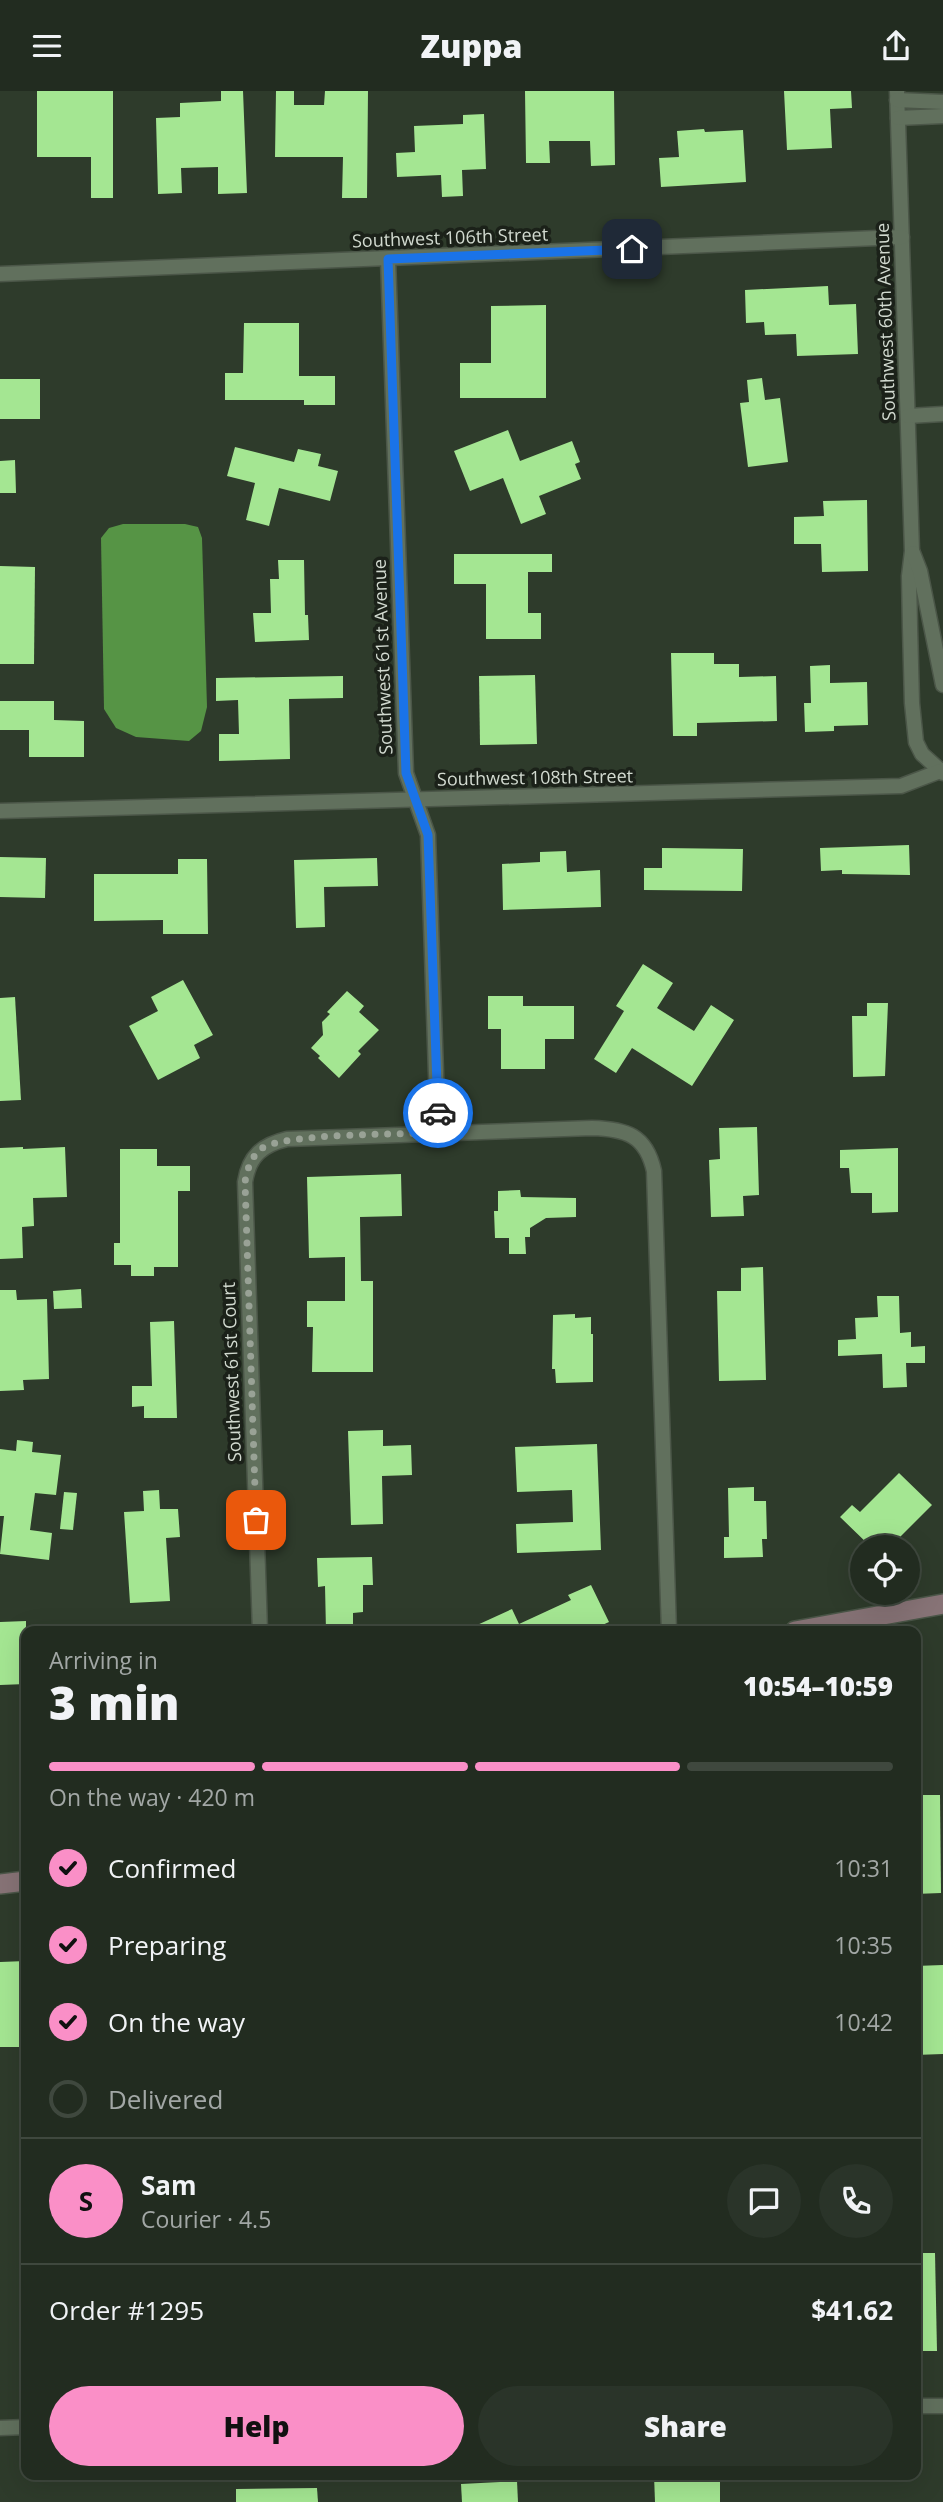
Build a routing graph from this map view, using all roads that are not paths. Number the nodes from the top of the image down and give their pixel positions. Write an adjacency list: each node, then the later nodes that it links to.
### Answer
1 (897, 95): 2 (street); 4 (street, Southwest 60th Avenue)
2 (943, 101)
3 (943, 116): 4 (street)
4 (898, 118): 5 (street, Southwest 60th Avenue)
5 (902, 237): 6 (street, Southwest 106th Street); 9 (street, Southwest 60th Avenue)
6 (388, 259): 7 (street, Southwest 106th Street); 13 (street, Southwest 61st Avenue)
7 (0, 274)
8 (943, 414): 9 (street)
9 (908, 416): 10 (street, Southwest 60th Avenue)
10 (912, 551): 11 (street, Southwest 60th Avenue); 12 (street, Southwest 60th Avenue)
11 (943, 685)
12 (943, 770): 13 (street, Southwest 108th Street)
13 (415, 800): 14 (street, Southwest 108th Street); 15 (street, Southwest 61st Avenue)
14 (0, 811)
15 (438, 1133): 17 (street, Southwest 61st Court); 18 (street)
16 (943, 1605): 19 (main road)
17 (260, 1626)
18 (669, 1626)
19 (824, 1626)
20 (21, 1882): 21 (main road)
21 (0, 1884)
22 (921, 2406): 23 (street)
23 (943, 2406)
24 (21, 2427): 25 (street)
25 (0, 2428)

